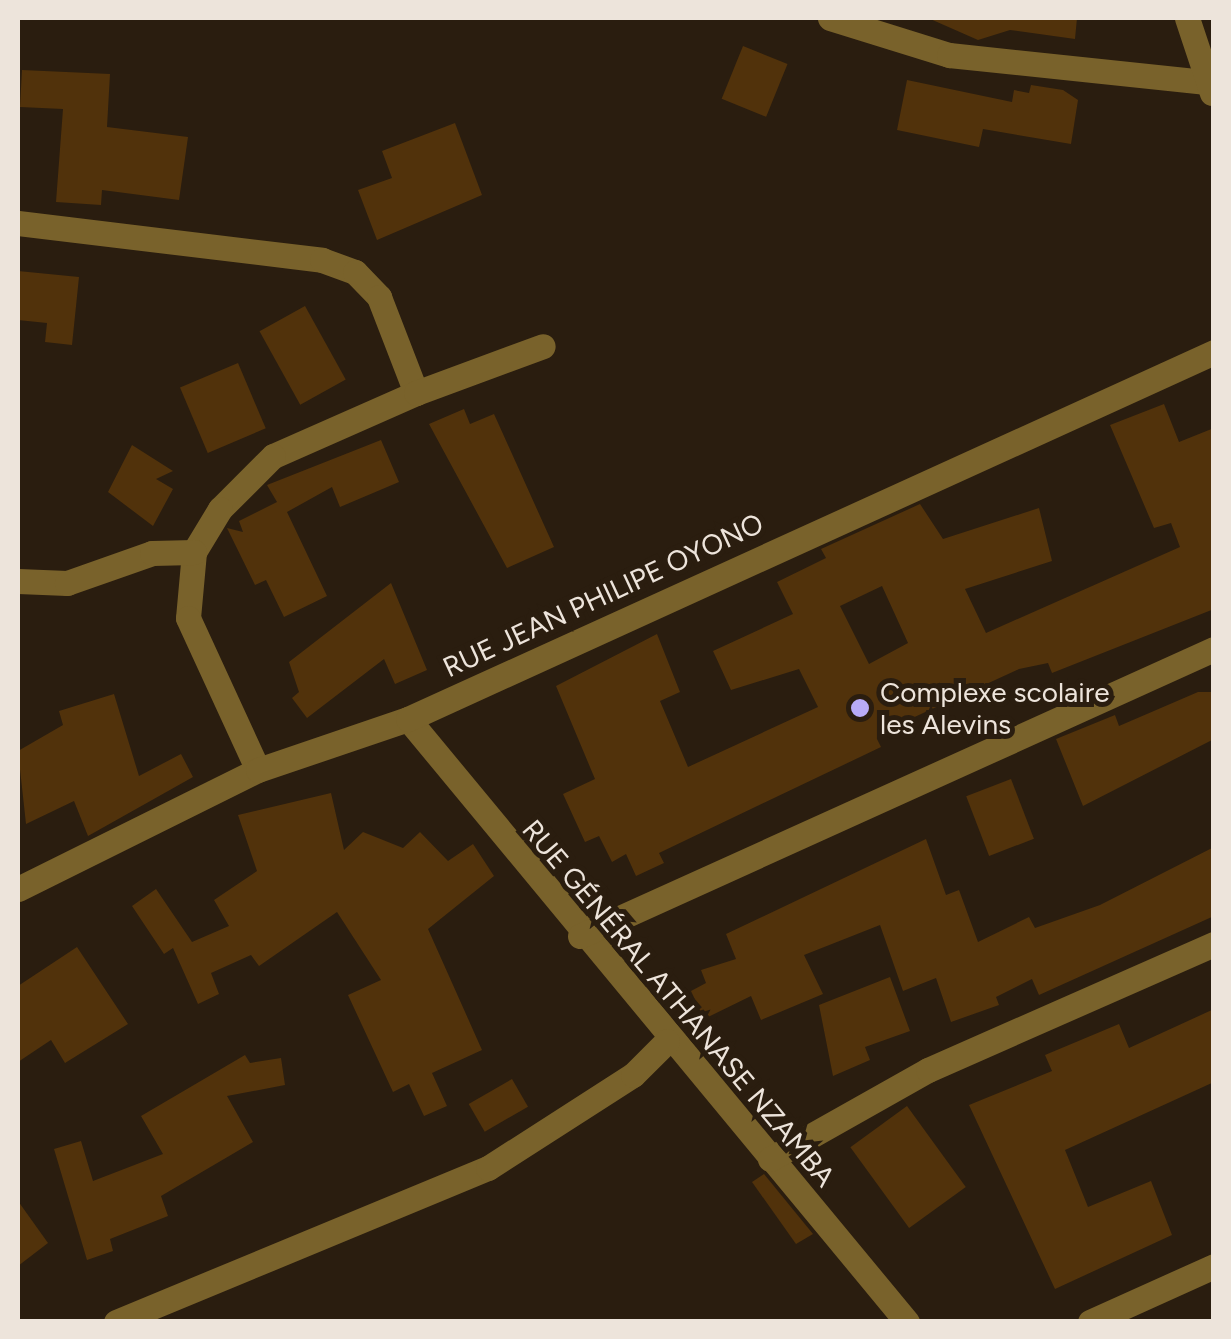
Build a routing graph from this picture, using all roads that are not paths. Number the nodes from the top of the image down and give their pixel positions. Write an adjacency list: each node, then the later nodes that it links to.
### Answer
1 (830, 18): 3 (street)
2 (1187, 18): 3 (street)
3 (1210, 89)
4 (18, 223): 7 (street)
5 (543, 346): 7 (street)
6 (1214, 352): 11 (street, RUE JEAN PHILIPE OYONO)
7 (416, 393): 8 (street)
8 (194, 552): 9 (street); 12 (street)
9 (18, 582)
10 (1214, 649): 14 (street)
11 (408, 718): 12 (street, RUE JEAN PHILIPE OYONO); 14 (street, RUE GÉNÉRAL ATHANASE NZAMBA)
12 (258, 770): 13 (street, RUE JEAN PHILIPE OYONO)
13 (18, 889)
14 (580, 936): 16 (street, RUE GÉNÉRAL ATHANASE NZAMBA)
15 (1214, 944): 17 (street)
16 (666, 1041): 17 (street, RUE GÉNÉRAL ATHANASE NZAMBA); 19 (street)
17 (770, 1159): 20 (street, RUE GÉNÉRAL ATHANASE NZAMBA)
18 (1214, 1266): 21 (street)
19 (116, 1322)
20 (907, 1322)
21 (1090, 1322)

